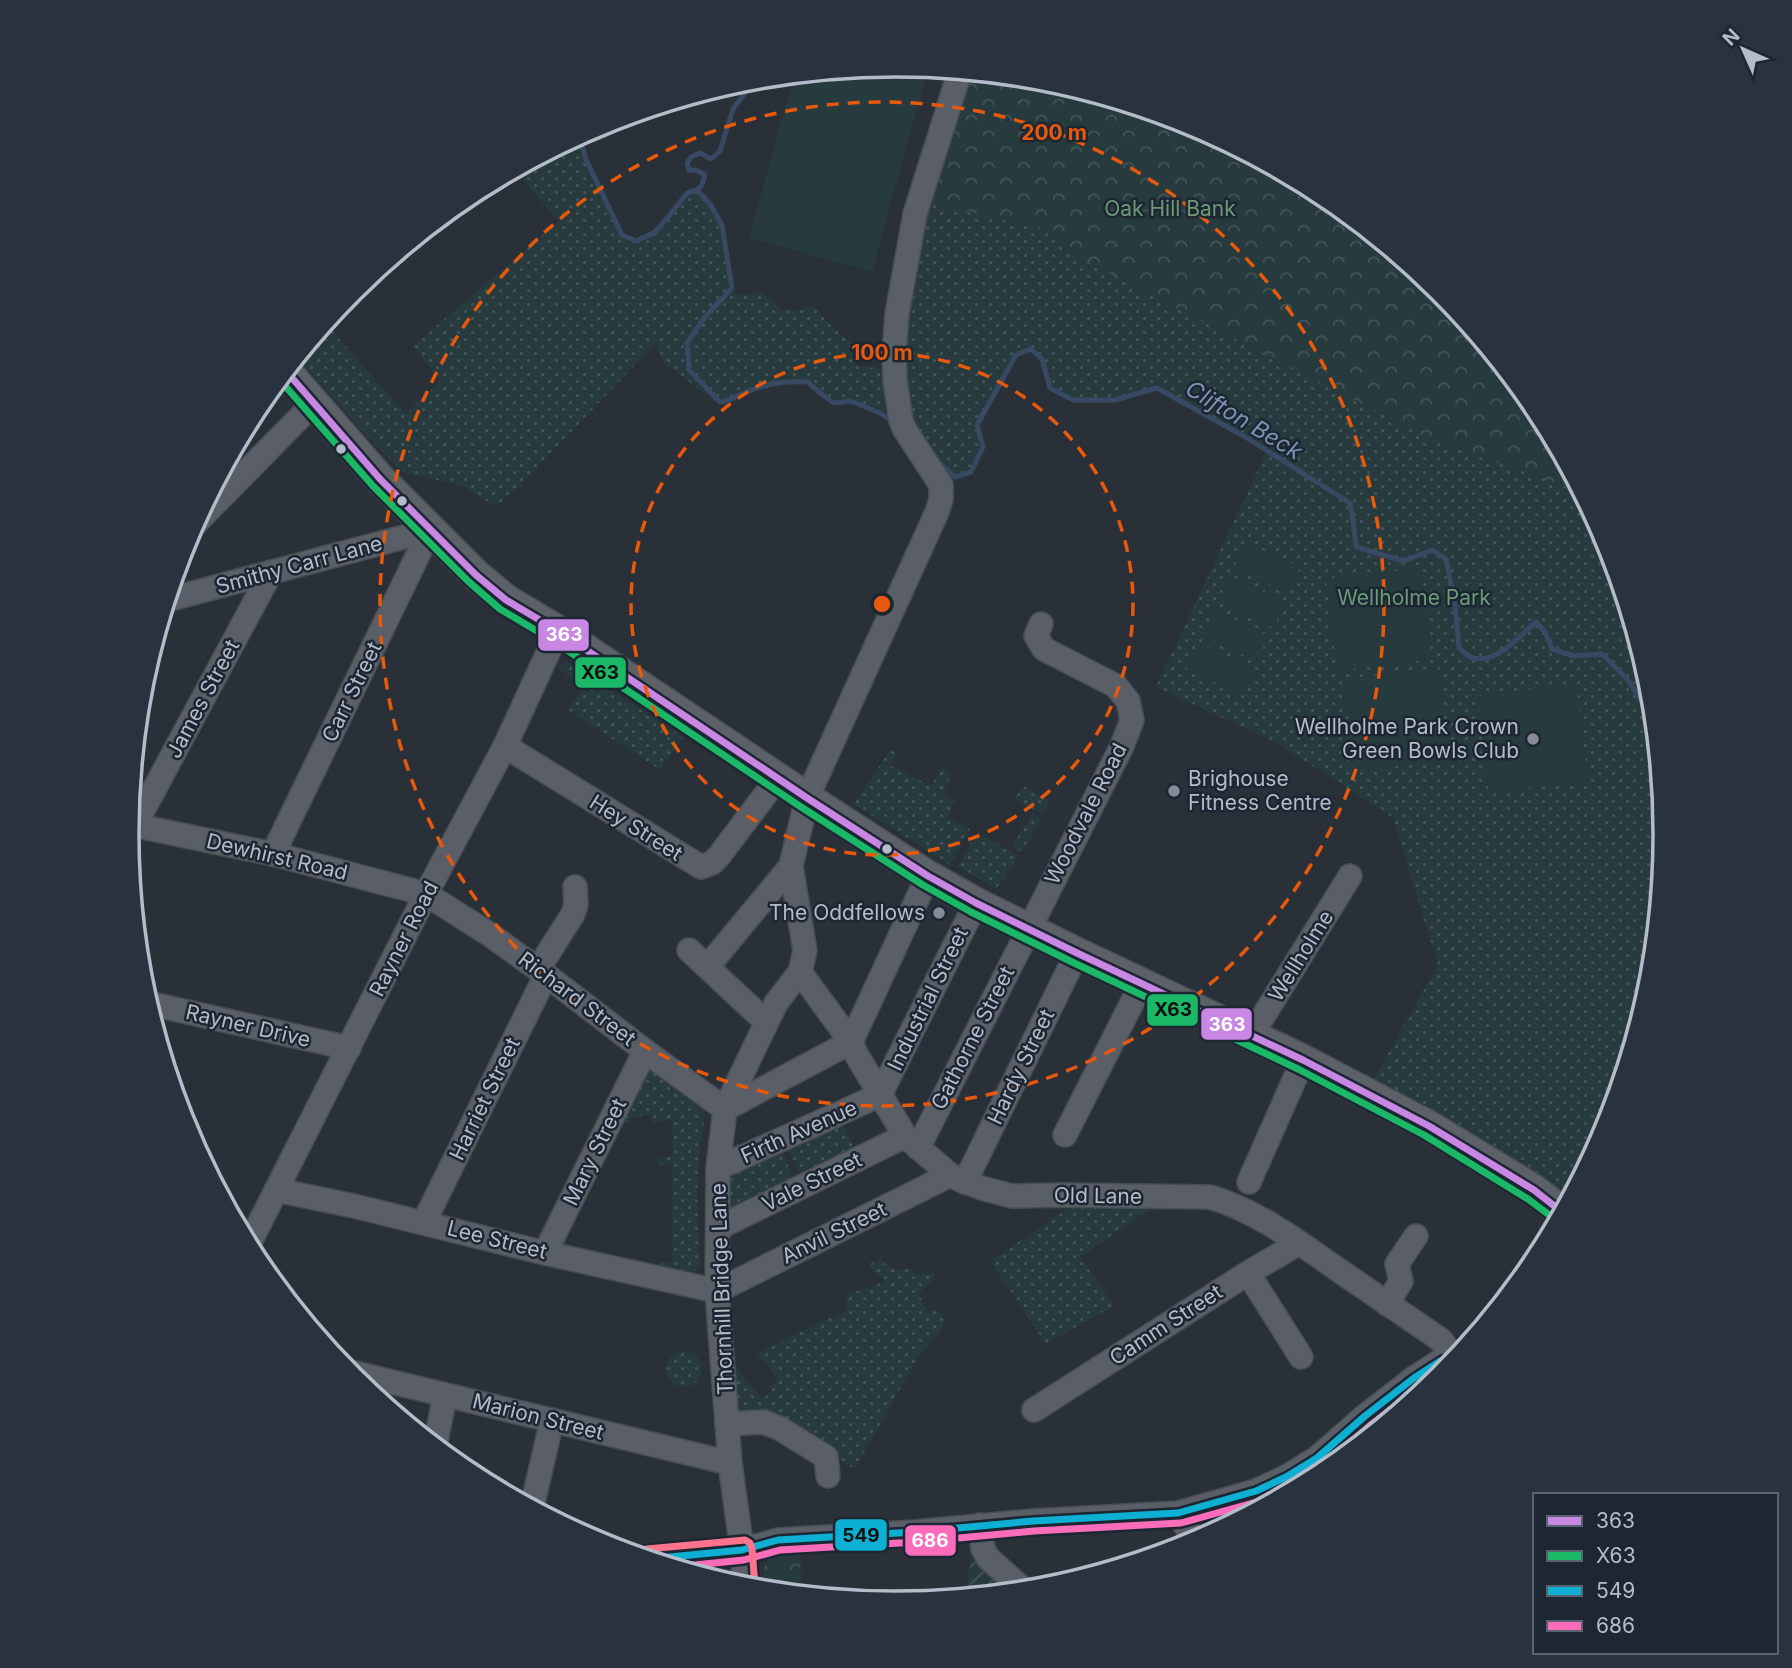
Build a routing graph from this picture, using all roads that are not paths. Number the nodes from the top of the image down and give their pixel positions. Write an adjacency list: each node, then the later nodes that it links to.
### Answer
1 (957, 80): 12 (street)
2 (292, 378): 3 (main road)
3 (314, 403): 4 (street); 5 (main road)
4 (225, 483)
5 (430, 530): 6 (street, Smithy Carr Lane); 9 (main road); 15 (street, Carr Street)
6 (271, 572): 7 (street, Smithy Carr Lane); 13 (street, James Street)
7 (177, 597)
8 (1041, 624): 22 (street, Woodvale Road)
9 (558, 631): 10 (street, Rayner Road); 11 (main road)
10 (505, 746): 11 (street, Hey Street); 20 (street, Rayner Road)
11 (779, 778): 12 (main road)
12 (807, 798): 16 (street); 17 (main road)
13 (140, 808)
14 (139, 826): 15 (street, Dewhirst Road)
15 (273, 855): 20 (street, Dewhirst Road)
16 (791, 866): 25 (street); 27 (street)
17 (928, 876): 21 (main road); 32 (street)
18 (1350, 876): 31 (street, Wellholme)
19 (575, 887): 26 (street, Harriet Street)
20 (426, 894): 26 (street, Richard Street); 33 (street, Rayner Road)
21 (976, 903): 22 (main road); 36 (street, Industrial Street)
22 (1029, 928): 24 (main road); 39 (street, Gathorne Street)
23 (689, 950): 25 (street)
24 (1077, 953): 28 (main road); 41 (street, Hardy Street)
25 (708, 967): 30 (street)
26 (542, 972): 34 (street, Richard Street); 45 (street, Harriet Street)
27 (800, 972): 30 (street, Thornhill Bridge Lane); 32 (street, Old Lane)
28 (1142, 983): 31 (main road); 38 (street)
29 (160, 1007): 33 (street, Rayner Drive)
30 (766, 1022): 37 (street, Thornhill Bridge Lane)
31 (1251, 1036): 35 (main road)
32 (851, 1042): 36 (street, Old Lane); 37 (street)
33 (349, 1048): 43 (street, Rayner Road)
34 (645, 1051): 37 (street, Richard Street); 50 (street, Mary Street)
35 (1303, 1060): 42 (street); 44 (main road)
36 (880, 1095): 39 (street, Old Lane); 40 (street, Firth Avenue)
37 (725, 1109): 40 (street, Thornhill Bridge Lane)
38 (1065, 1135)
39 (911, 1142): 41 (street, Old Lane); 46 (street, Vale Street)
40 (718, 1168): 46 (street, Thornhill Bridge Lane)
41 (957, 1179): 49 (street, Old Lane); 52 (street, Anvil Street)
42 (1249, 1182)
43 (276, 1190): 45 (street, Lee Street); 47 (street, Rayner Road)
44 (1555, 1207)
45 (425, 1222): 50 (street, Lee Street)
46 (718, 1228): 52 (street, Thornhill Bridge Lane)
47 (254, 1234)
48 (1416, 1236): 53 (street)
49 (1299, 1243): 51 (street, Camm Street); 53 (street, Old Lane)
50 (545, 1252): 52 (street, Lee Street)
51 (1248, 1273): 55 (street); 59 (street, Camm Street)
52 (717, 1291): 61 (street, Thornhill Bridge Lane)
53 (1387, 1304): 54 (street, Old Lane)
54 (1449, 1350)
55 (1301, 1357)
56 (1431, 1369): 62 (street)
57 (369, 1377): 58 (street, Marion Street)
58 (445, 1395): 60 (street, Marion Street); 63 (street)
59 (1034, 1410)
60 (552, 1420): 64 (street, Marion Street); 68 (street)
61 (727, 1423): 64 (street, Thornhill Bridge Lane); 66 (street)
62 (1370, 1424): 65 (street)
63 (437, 1436)
64 (730, 1463): 72 (street, Thornhill Bridge Lane)
65 (1300, 1474)
66 (828, 1476)
67 (1282, 1485): 69 (street)
68 (534, 1499)
69 (1178, 1513): 70 (street); 71 (street)
70 (980, 1525): 72 (street); 75 (street)
71 (1189, 1532)
72 (742, 1550): 73 (street); 74 (street, Thornhill Bridge Lane)
73 (685, 1561)
74 (744, 1575)
75 (1014, 1581)

